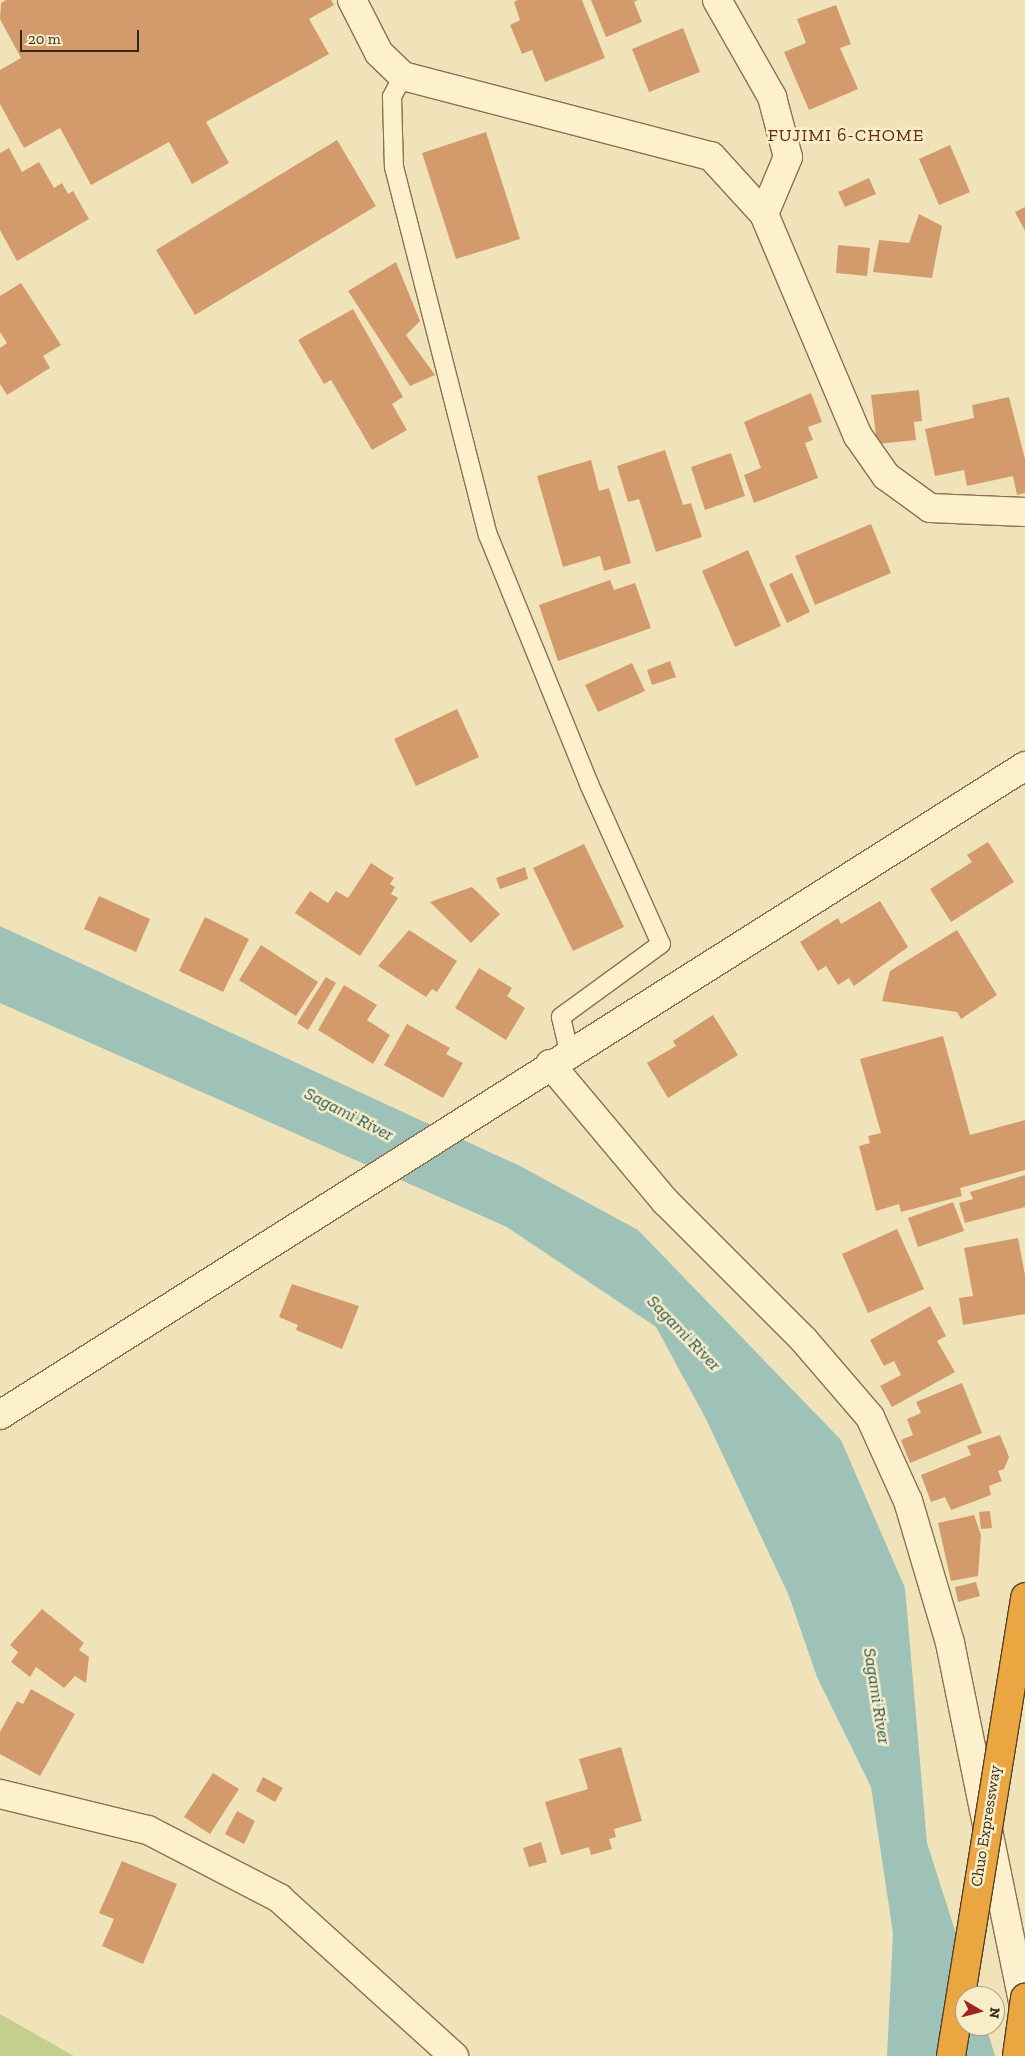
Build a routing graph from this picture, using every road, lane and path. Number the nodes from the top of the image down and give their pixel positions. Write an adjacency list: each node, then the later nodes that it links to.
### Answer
1 (352, 0): 3 (street)
2 (717, 0): 4 (street)
3 (403, 76): 4 (street); 7 (lane)
4 (764, 214): 5 (street)
5 (1025, 512)
6 (1025, 766): 7 (street)
7 (560, 1058): 8 (street); 12 (street)
8 (0, 1415)
9 (1025, 1597): 14 (highway, Chuo Expressway, bridge)
10 (0, 1794): 13 (street)
11 (1025, 1998): 15 (highway, bridge)
12 (1025, 2010)
13 (454, 2056)
14 (951, 2056)
15 (1017, 2056)

